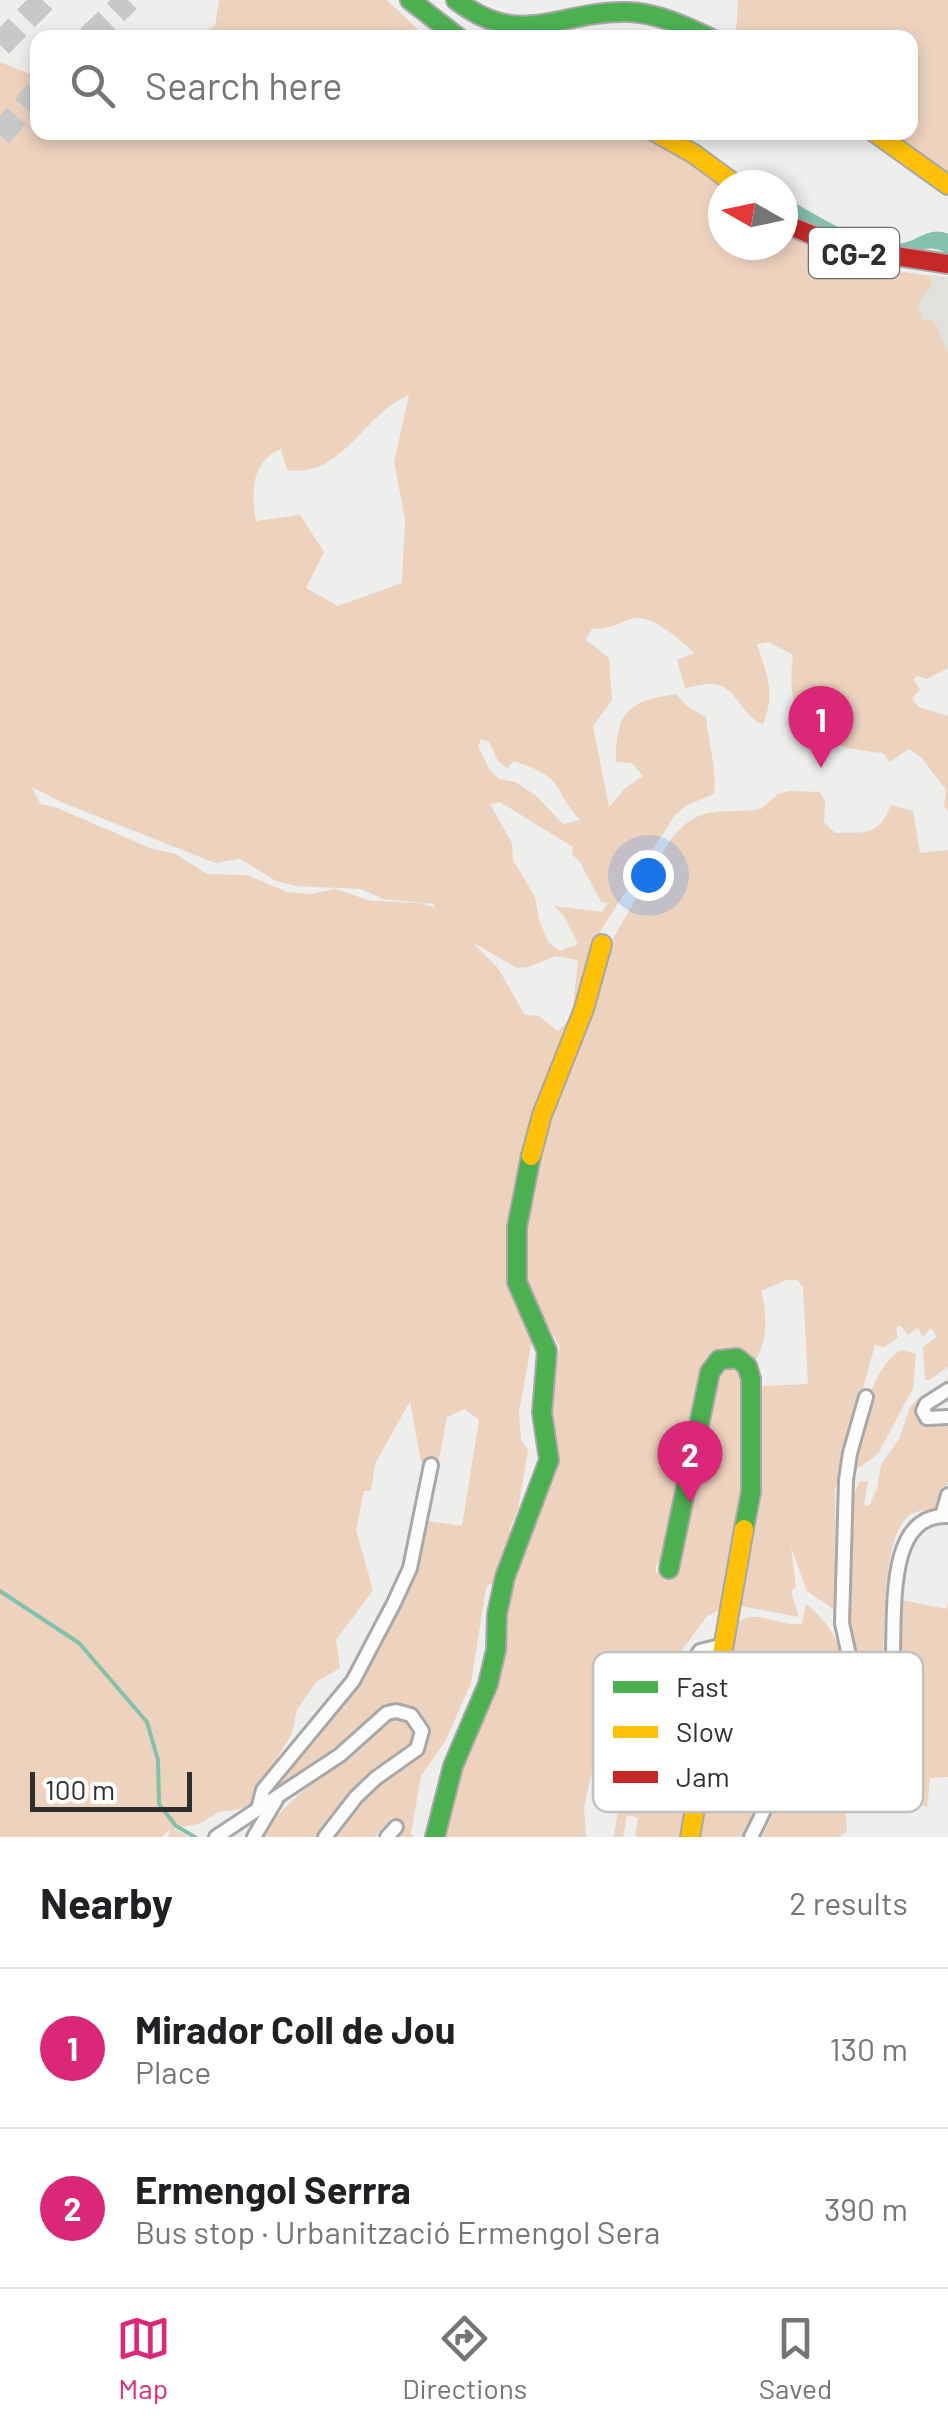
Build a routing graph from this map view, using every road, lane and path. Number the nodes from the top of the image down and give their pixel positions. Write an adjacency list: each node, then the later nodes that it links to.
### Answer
1 (410, 0): 3 (main road)
2 (448, 5): 4 (main road); 5 (main road); 8 (main road)
3 (448, 30)
4 (465, 30)
5 (488, 30)
6 (579, 30): 7 (main road)
7 (676, 30)
8 (688, 30)
9 (669, 140): 11 (main road)
10 (885, 140): 12 (main road)
11 (716, 170)
12 (948, 185)
13 (798, 231): 14 (main road, CG-2)
14 (948, 264)
15 (602, 944): 36 (main road)
16 (948, 1390): 18 (street)
17 (866, 1397): 26 (street)
18 (948, 1417)
19 (431, 1465): 29 (street)
20 (948, 1495): 21 (street)
21 (945, 1516): 27 (street)
22 (669, 1570): 23 (main road)
23 (724, 1645): 24 (street); 25 (main road)
24 (699, 1652)
25 (723, 1652)
26 (848, 1652)
27 (892, 1652)
28 (279, 1796): 29 (street); 34 (street); 35 (street)
29 (258, 1809): 32 (street)
30 (694, 1812): 37 (main road)
31 (765, 1812): 38 (street)
32 (238, 1821): 33 (street); 34 (street)
33 (216, 1837)
34 (252, 1837)
35 (325, 1837)
36 (435, 1837)
37 (690, 1837)
38 (752, 1837)

